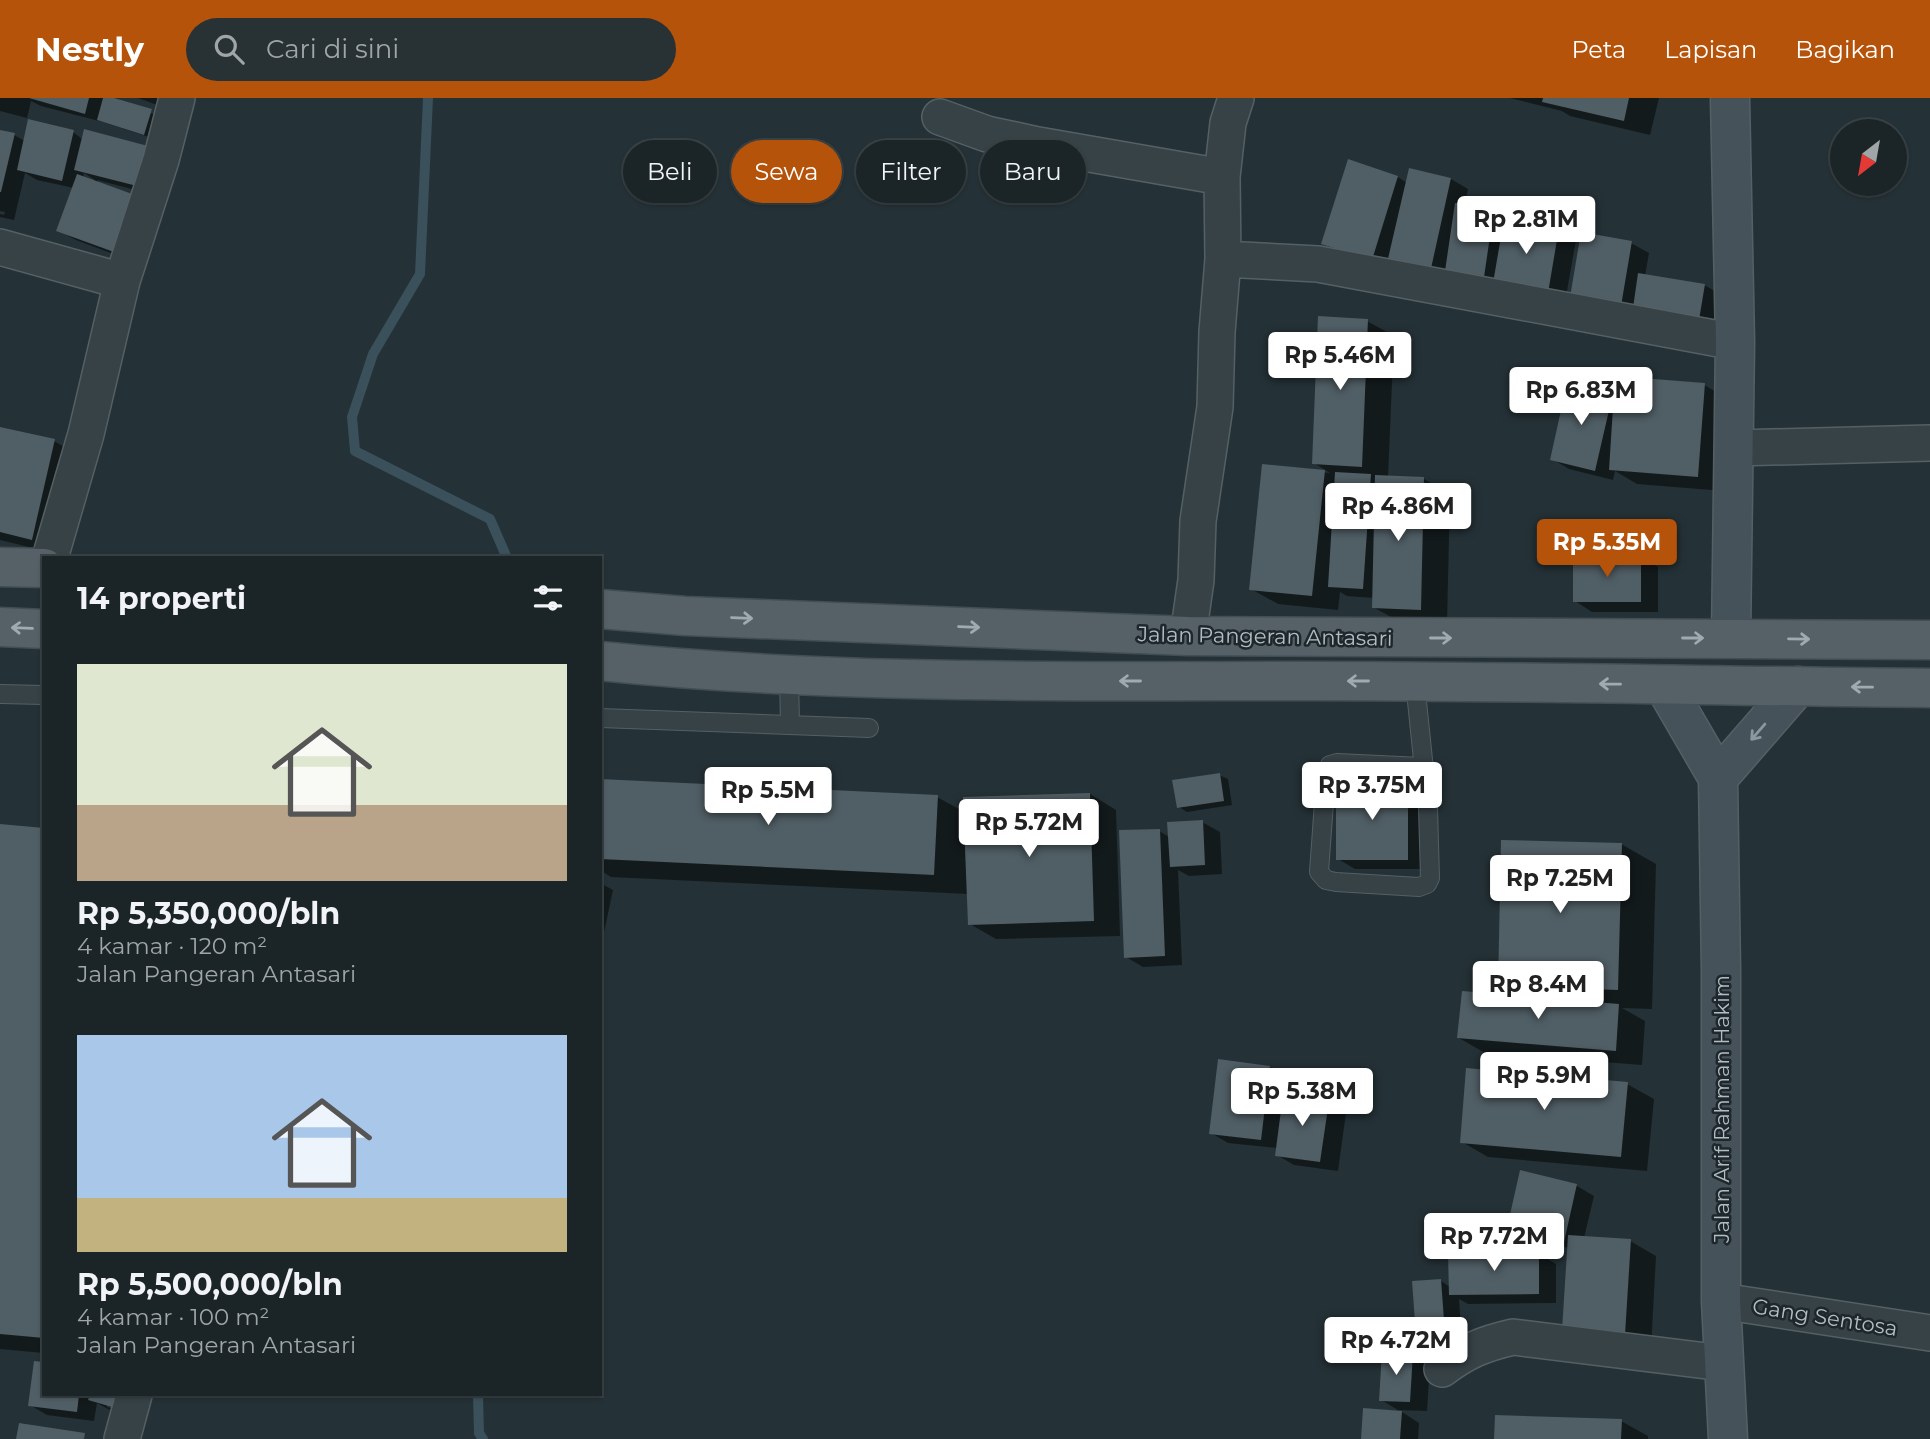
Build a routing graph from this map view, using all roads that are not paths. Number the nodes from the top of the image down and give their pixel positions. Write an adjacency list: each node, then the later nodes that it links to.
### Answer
1 (177, 98): 8 (street)
2 (1236, 98): 5 (street)
3 (1730, 98): 9 (street)
4 (940, 117): 5 (street)
5 (1222, 177): 7 (street)
6 (0, 247): 8 (street)
7 (1223, 259): 9 (street); 19 (street)
8 (122, 281): 12 (street)
9 (1735, 342): 11 (street)
10 (1930, 443): 11 (street)
11 (1734, 448): 20 (street)
12 (51, 556)
13 (0, 567): 14 (main road)
14 (42, 568)
15 (602, 609): 16 (main road, Jalan Pangeran Antasari)
16 (685, 616): 19 (main road, Jalan Pangeran Antasari, one-way to 19); 23 (main road)
17 (0, 627): 18 (main road, one-way to 17)
18 (42, 629)
19 (1188, 636): 20 (main road, Jalan Pangeran Antasari, one-way to 20)
20 (1731, 638): 21 (main road, Jalan Pangeran Antasari, one-way to 21)
21 (1930, 640)
22 (602, 661): 23 (main road, Jalan Pangeran Antasari)
23 (687, 670): 24 (main road, Jalan Pangeran Antasari)
24 (789, 676): 25 (main road, Jalan Pangeran Antasari, one-way to 24); 32 (lane)
25 (1415, 682): 26 (main road, Jalan Pangeran Antasari, one-way to 25); 34 (lane)
26 (1664, 685): 27 (main road, Jalan Pangeran Antasari); 35 (street, Jalan Arif Rahman Hakim)
27 (1798, 686): 28 (main road, Jalan Pangeran Antasari, one-way to 27); 35 (street, one-way to 35)
28 (1930, 688)
29 (0, 694): 30 (lane)
30 (42, 695)
31 (602, 718): 32 (lane)
32 (790, 724): 33 (lane)
33 (869, 728)
34 (1422, 767): 34 (lane)
35 (1718, 778): 36 (street, Jalan Arif Rahman Hakim)
36 (1721, 1301): 37 (street, Gang Sentosa); 38 (street, Jalan Arif Rahman Hakim)
37 (1930, 1333)
38 (1723, 1363): 39 (street); 42 (street, Jalan Arif Rahman Hakim)
39 (1442, 1369)
40 (134, 1396): 41 (street)
41 (122, 1439)
42 (1728, 1439)

